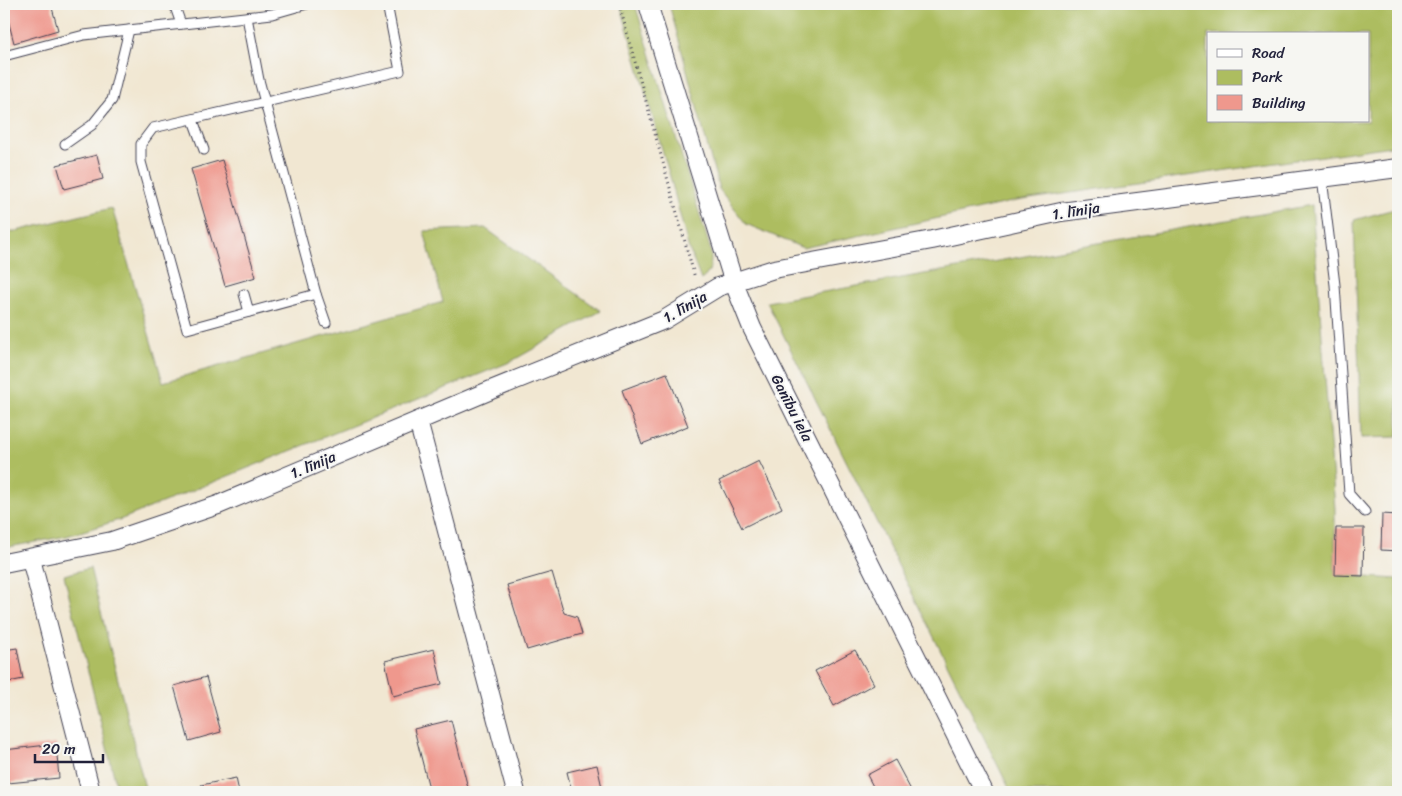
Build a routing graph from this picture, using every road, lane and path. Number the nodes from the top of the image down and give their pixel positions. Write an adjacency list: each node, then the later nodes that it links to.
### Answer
1 (174, 4): 7 (lane)
2 (308, 4): 6 (lane)
3 (387, 4): 10 (lane)
4 (619, 4): 19 (path)
5 (648, 4): 16 (street, Ganību iela)
6 (248, 17): 7 (lane); 10 (lane)
7 (181, 24): 8 (lane)
8 (129, 30): 9 (lane); 12 (lane)
9 (4, 56)
10 (265, 102): 11 (lane); 18 (lane)
11 (193, 120): 13 (lane); 20 (lane)
12 (65, 144)
13 (204, 150)
14 (1398, 168): 15 (street, 1. līnija)
15 (1322, 178): 16 (street, 1. līnija); 23 (lane)
16 (734, 283): 19 (street, 1. līnija); 28 (street, Ganību iela)
17 (244, 294): 20 (lane)
18 (316, 294): 20 (lane); 21 (lane)
19 (702, 298): 22 (street, 1. līnija)
20 (249, 312)
21 (326, 323)
22 (418, 421): 24 (street, 1. līnija); 27 (street)
23 (1365, 512)
24 (31, 559): 25 (street, 1. līnija); 26 (street)
25 (4, 563)
26 (91, 792)
27 (516, 792)
28 (984, 792)

